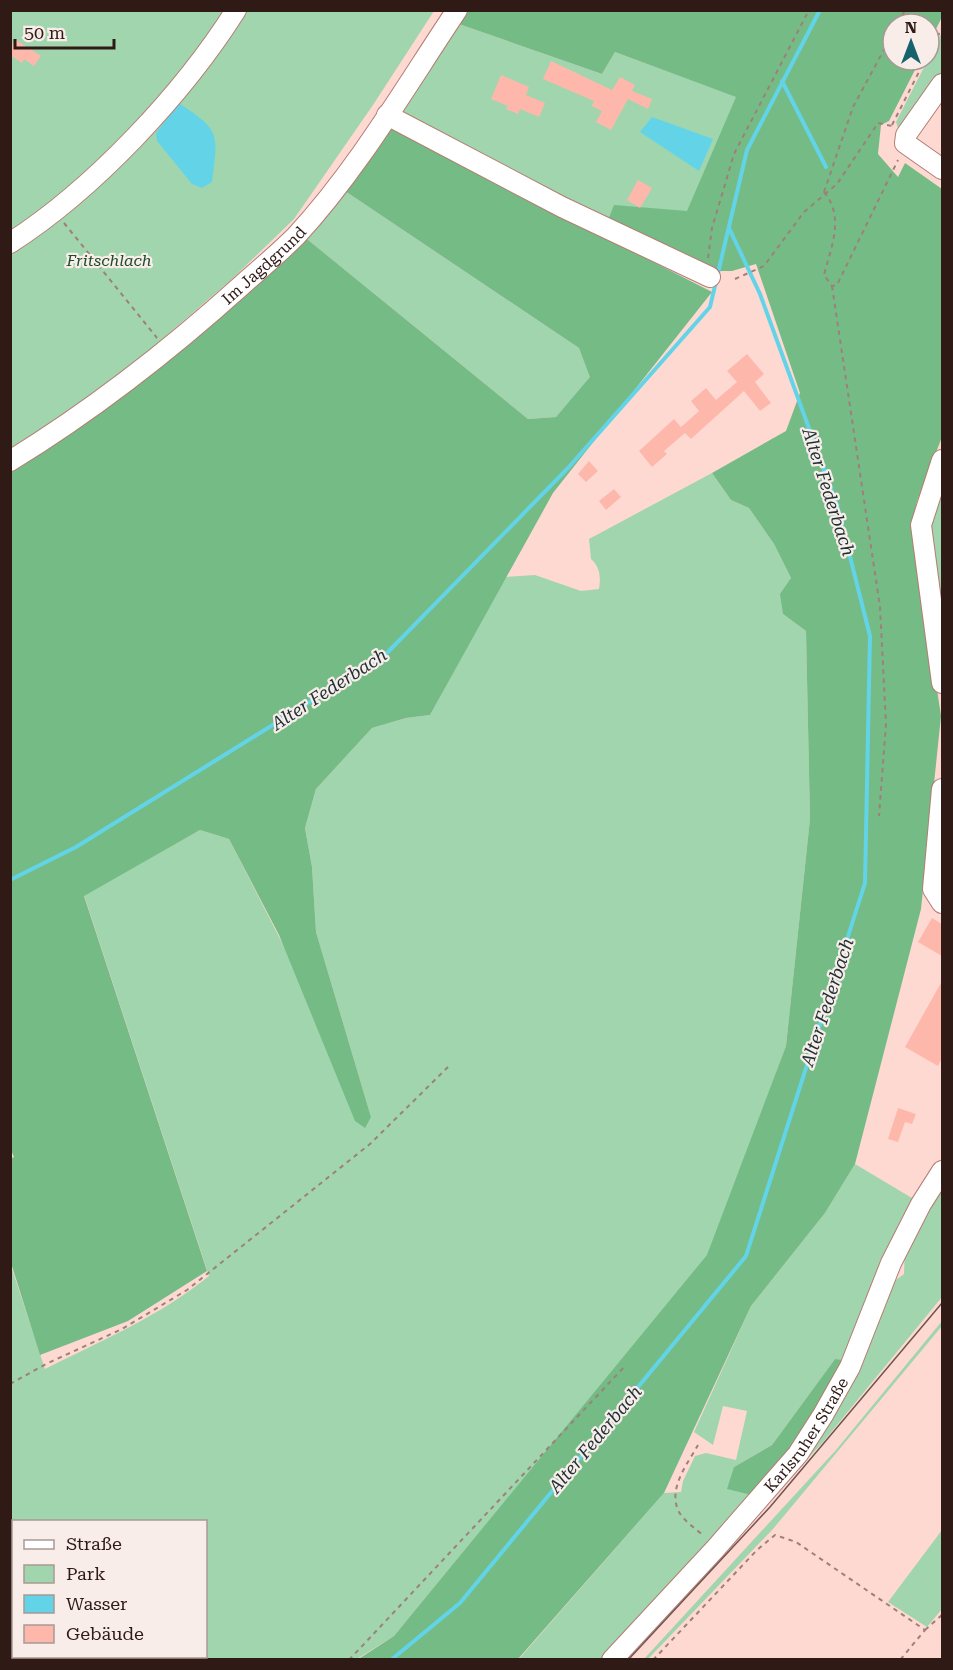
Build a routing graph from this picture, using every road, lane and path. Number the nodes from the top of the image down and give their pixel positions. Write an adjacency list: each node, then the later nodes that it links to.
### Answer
1 (457, 10): 7 (street, Im Jagdgrund)
2 (808, 10): 13 (path)
3 (231, 12): 11 (street)
4 (881, 55): 10 (path)
5 (919, 72): 10 (path)
6 (942, 84): 8 (street)
7 (387, 115): 13 (street); 16 (street, Im Jagdgrund)
8 (904, 143): 9 (street); 15 (path)
9 (942, 169)
10 (824, 192): 14 (path); 15 (path)
11 (54, 211): 12 (street); 16 (path)
12 (10, 243)
13 (708, 276)
14 (735, 279)
15 (832, 286): 21 (path)
16 (166, 349): 17 (street, Im Jagdgrund)
17 (10, 460)
18 (942, 460): 19 (street)
19 (942, 683)
20 (942, 789): 22 (street)
21 (879, 816)
22 (939, 866): 23 (street)
23 (942, 903)
24 (448, 1067): 27 (path)
25 (942, 1171): 29 (street, Karlsruher Straße)
26 (626, 1365): 32 (path)
27 (10, 1384)
28 (698, 1445): 29 (path)
29 (716, 1548): 33 (street, Karlsruher Straße)
30 (942, 1615): 31 (path)
31 (925, 1630): 34 (path); 35 (path)
32 (349, 1659)
33 (612, 1659)
34 (653, 1659)
35 (900, 1659)

